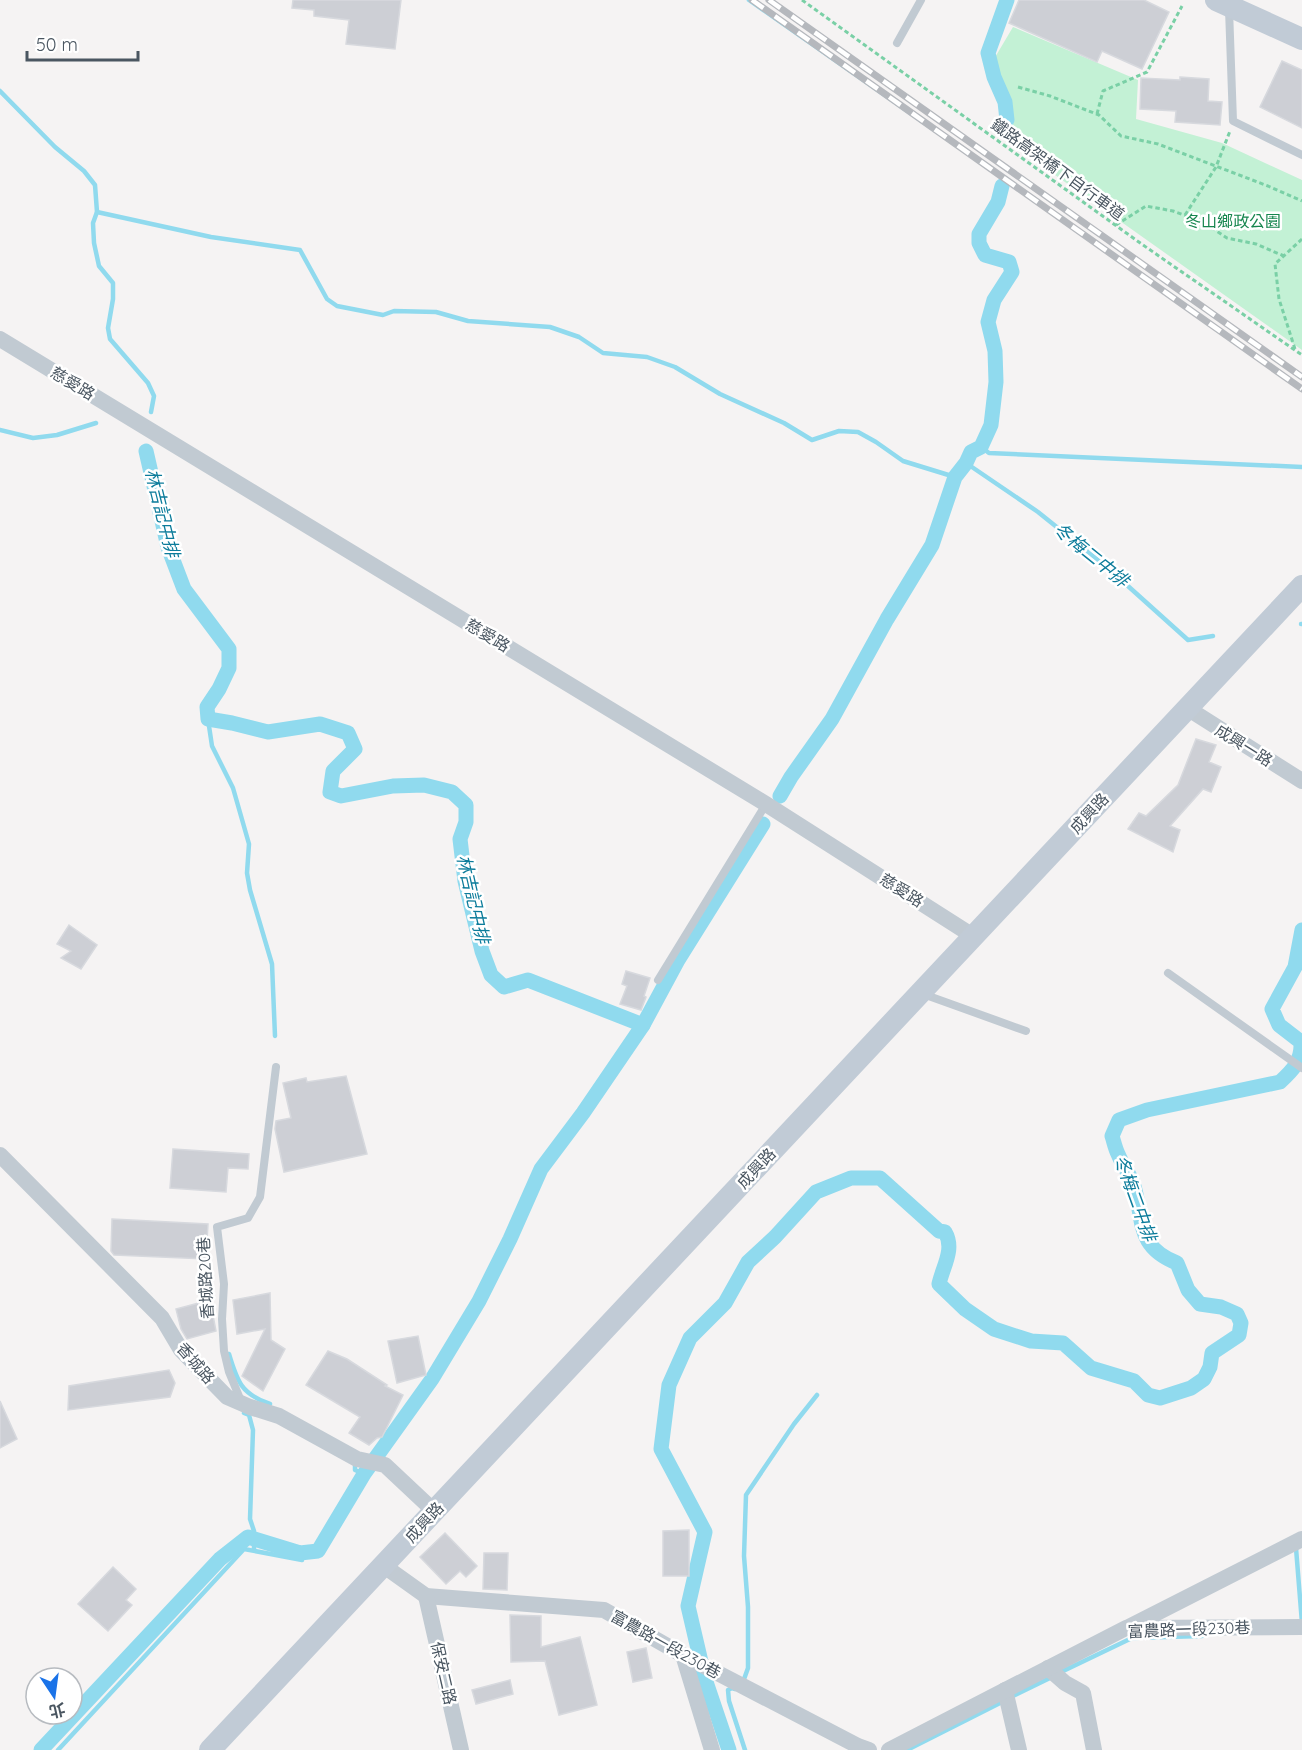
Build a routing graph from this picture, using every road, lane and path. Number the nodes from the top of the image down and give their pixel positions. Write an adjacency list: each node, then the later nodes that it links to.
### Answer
1 (802, 0): 14 (path, 鐵路高架橋下自行車道)
2 (921, 0): 6 (lane)
3 (1225, 2): 5 (street); 9 (lane)
4 (1182, 6): 8 (path)
5 (1302, 39)
6 (897, 43)
7 (1017, 87): 8 (path)
8 (1097, 114): 11 (path)
9 (1233, 121): 10 (lane); 11 (path)
10 (1302, 155)
11 (1216, 167): 12 (path); 13 (path)
12 (1302, 201)
13 (1185, 215): 14 (path); 16 (path)
14 (1116, 225): 18 (path, 鐵路高架橋下自行車道)
15 (1302, 239): 16 (path)
16 (1284, 256): 18 (path)
17 (0, 339): 23 (street, 慈愛路)
18 (1296, 351): 19 (path, 鐵路高架橋下自行車道)
19 (1302, 355)
20 (1302, 586): 21 (street, 成興路)
21 (1187, 708): 22 (street, 成興一路); 24 (street, 成興路)
22 (1302, 781)
23 (766, 804): 24 (street, 慈愛路); 26 (lane)
24 (973, 936): 27 (street, 成興路)
25 (1168, 973): 30 (lane)
26 (658, 980)
27 (920, 993): 28 (lane); 33 (street, 成興路)
28 (1026, 1031)
29 (276, 1067): 32 (lane, 香城路20巷)
30 (1302, 1068)
31 (0, 1155): 32 (street, 香城路)
32 (243, 1404): 33 (street, 香城路)
33 (434, 1511): 35 (street, 成興路)
34 (1302, 1539): 38 (street)
35 (384, 1566): 36 (street); 42 (street, 成興路)
36 (426, 1596): 39 (street, 富農路一段230巷); 43 (street, 保安二路)
37 (1302, 1627): 38 (street, 富農路一段230巷)
38 (1126, 1628): 40 (street, 富農路一段230巷)
39 (683, 1655): 44 (street); 45 (street, 富農路一段230巷)
40 (1048, 1668): 41 (street, 富農路一段230巷); 48 (street)
41 (1005, 1690): 46 (street, 富農路一段230巷); 47 (street)
42 (210, 1750)
43 (461, 1750)
44 (712, 1750)
45 (869, 1750)
46 (889, 1750)
47 (1019, 1750)
48 (1094, 1750)

